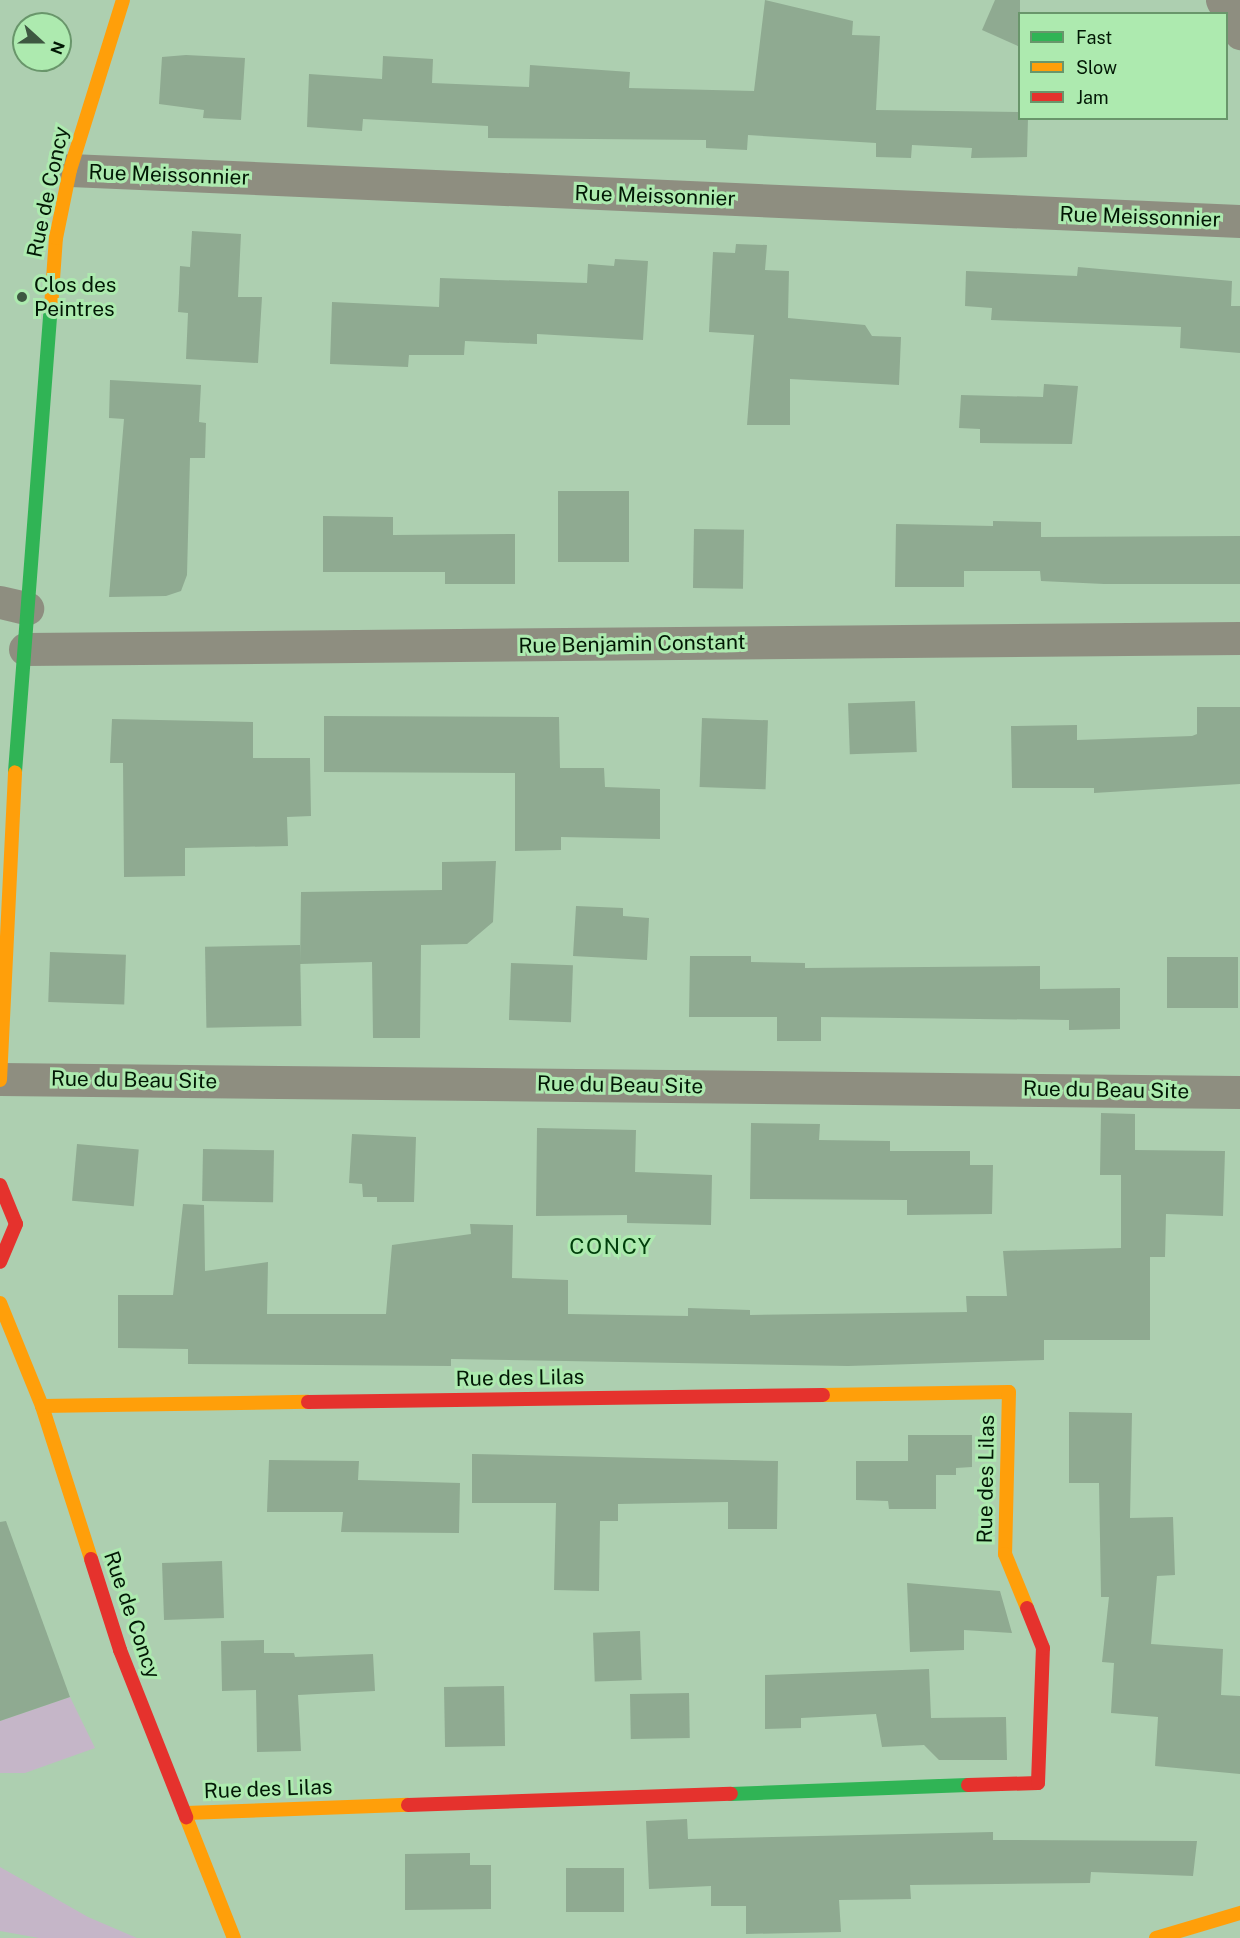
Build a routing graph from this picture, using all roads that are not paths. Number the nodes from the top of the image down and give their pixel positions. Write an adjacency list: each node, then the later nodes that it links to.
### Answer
1 (123, 0): 4 (street, Rue de Concy)
2 (1222, 0): 3 (street)
3 (1240, 33)
4 (70, 170): 5 (street, Rue Meissonnier); 6 (street, Rue de Concy)
5 (1240, 221)
6 (13, 605): 8 (street, Rue de Concy)
7 (1240, 638): 8 (street, Rue Benjamin Constant)
8 (25, 649): 9 (street, Rue de Concy)
9 (0, 1079): 10 (street, Rue du Beau Site)
10 (1240, 1092)
11 (0, 1185): 12 (street)
12 (0, 1262)
13 (0, 1303): 14 (street, Rue de Concy)
14 (42, 1406): 15 (street, Rue de Concy); 15 (street, Rue des Lilas)
15 (186, 1813): 17 (street, Rue de Concy)
16 (1240, 1913): 18 (street)
17 (234, 1938)
18 (1156, 1938)

